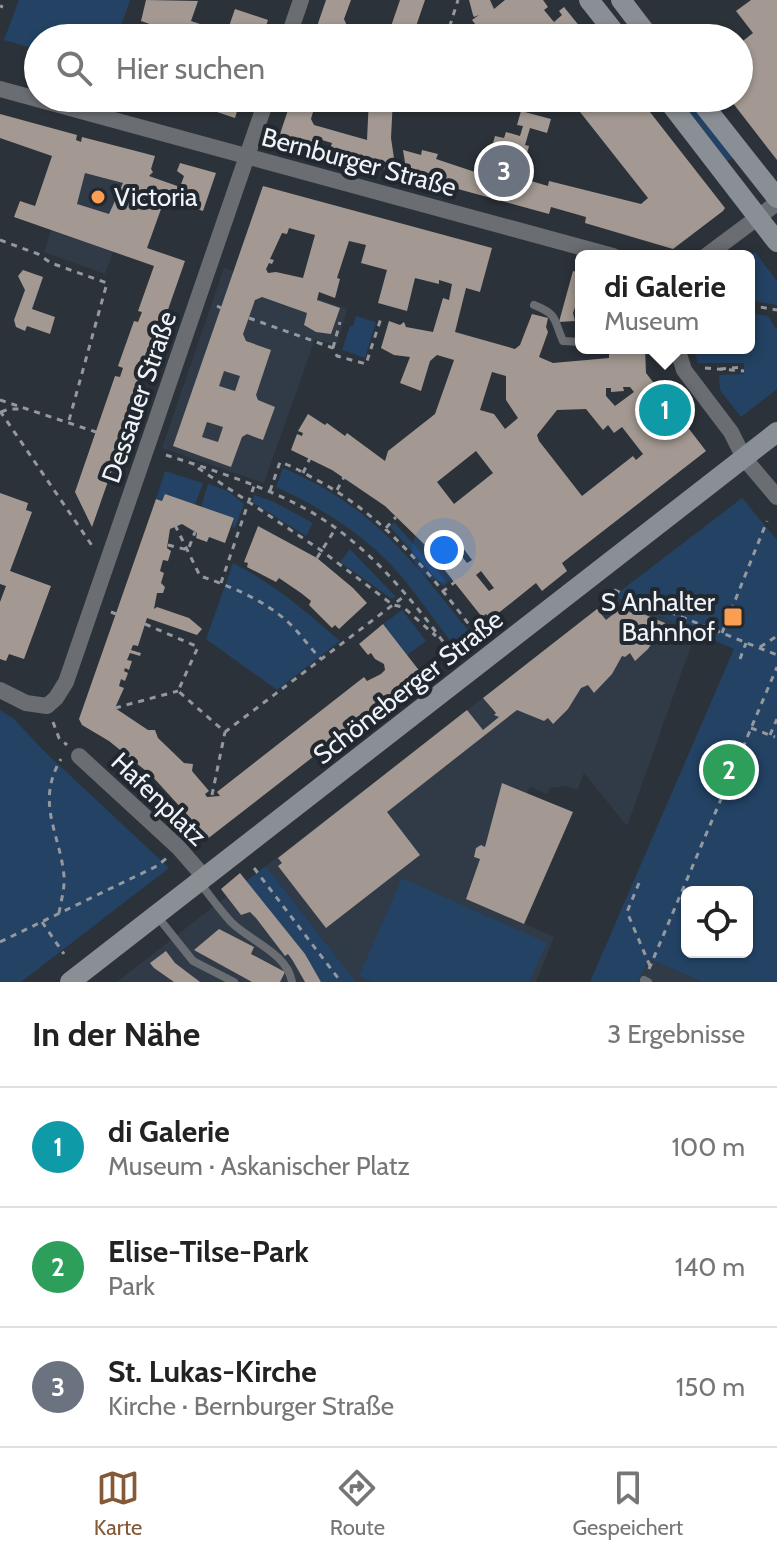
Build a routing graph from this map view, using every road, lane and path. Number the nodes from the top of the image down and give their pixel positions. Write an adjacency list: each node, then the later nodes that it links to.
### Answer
1 (301, 0): 5 (street)
2 (458, 0): 6 (path)
3 (589, 0): 7 (street)
4 (621, 0): 8 (street)
5 (293, 24)
6 (450, 24)
7 (620, 24)
8 (630, 24)
9 (0, 89): 10 (street, Bernburger Straße)
10 (24, 96)
11 (85, 112): 15 (street, Bernburger Straße)
12 (262, 112): 15 (street, Dessauer Straße)
13 (677, 112): 17 (street)
14 (709, 112): 16 (street)
15 (247, 156): 22 (street, Bernburger Straße); 87 (street, Dessauer Straße)
16 (745, 158): 17 (street); 18 (street)
17 (725, 174): 19 (street)
18 (777, 200): 19 (street)
19 (758, 217): 21 (street); 23 (street)
20 (0, 240): 38 (path)
21 (777, 242)
22 (591, 250)
23 (714, 250)
24 (534, 305): 30 (lane)
25 (755, 306): 26 (path)
26 (777, 310)
27 (382, 315): 31 (path)
28 (249, 318): 31 (path)
29 (340, 322): 31 (path)
30 (575, 342)
31 (333, 348)
32 (679, 354): 45 (street)
33 (744, 369): 34 (path)
34 (720, 370)
35 (0, 400): 36 (path)
36 (24, 409): 37 (path); 38 (path)
37 (0, 412): 61 (path)
38 (68, 424): 39 (path)
39 (96, 432)
40 (777, 432): 45 (street, Schöneberger Straße)
41 (121, 440): 42 (path)
42 (127, 442)
43 (168, 456): 46 (path)
44 (310, 458): 47 (path)
45 (744, 458): 52 (street); 84 (street, Schöneberger Straße)
46 (192, 464): 49 (path); 53 (path)
47 (303, 473): 50 (path); 51 (path)
48 (344, 477): 50 (path)
49 (254, 486): 51 (path); 53 (path)
50 (337, 490): 57 (path)
51 (270, 492): 58 (path)
52 (777, 497)
53 (248, 503): 63 (path); 66 (path)
54 (396, 517): 57 (path)
55 (767, 521): 73 (path)
56 (175, 525): 62 (path)
57 (386, 528): 68 (path)
58 (336, 529): 63 (path); 69 (path)
59 (195, 532): 62 (path)
60 (168, 545): 62 (path)
61 (93, 547)
62 (188, 550): 66 (path)
63 (322, 551): 64 (path); 70 (path)
64 (317, 558)
65 (455, 582): 68 (path)
66 (221, 583): 81 (path)
67 (614, 590): 72 (path)
68 (442, 592): 74 (path)
69 (406, 595): 70 (path); 76 (path)
70 (393, 605): 76 (path); 81 (path)
71 (145, 624): 86 (path)
72 (706, 627): 73 (path); 78 (path)
73 (722, 633): 77 (path)
74 (477, 635)
75 (777, 636): 79 (path)
76 (442, 641): 84 (path)
77 (746, 643): 79 (path); 82 (path)
78 (700, 644)
79 (758, 648): 80 (path)
80 (777, 655)
81 (321, 659): 91 (path)
82 (740, 659)
83 (777, 667): 90 (path)
84 (467, 674): 99 (street, Schöneberger Straße)
85 (0, 690): 87 (street)
86 (178, 691): 88 (path); 91 (path)
87 (47, 706): 92 (path)
88 (115, 708)
89 (777, 719): 90 (path)
90 (751, 728): 100 (path)
91 (225, 732): 94 (path)
92 (79, 756): 99 (street, Hafenplatz)
93 (61, 759): 101 (path)
94 (212, 795)
95 (176, 802): 96 (path)
96 (168, 811)
97 (162, 863): 101 (path)
98 (254, 868): 109 (path)
99 (202, 880): 102 (street, Schöneberger Straße); 108 (lane)
100 (639, 883)
101 (59, 913): 103 (path)
102 (157, 915): 106 (street, Schöneberger Straße); 107 (lane)
103 (42, 922): 104 (path); 105 (path)
104 (0, 942)
105 (64, 954)
106 (70, 982)
107 (234, 982)
108 (292, 982)
109 (341, 982)

